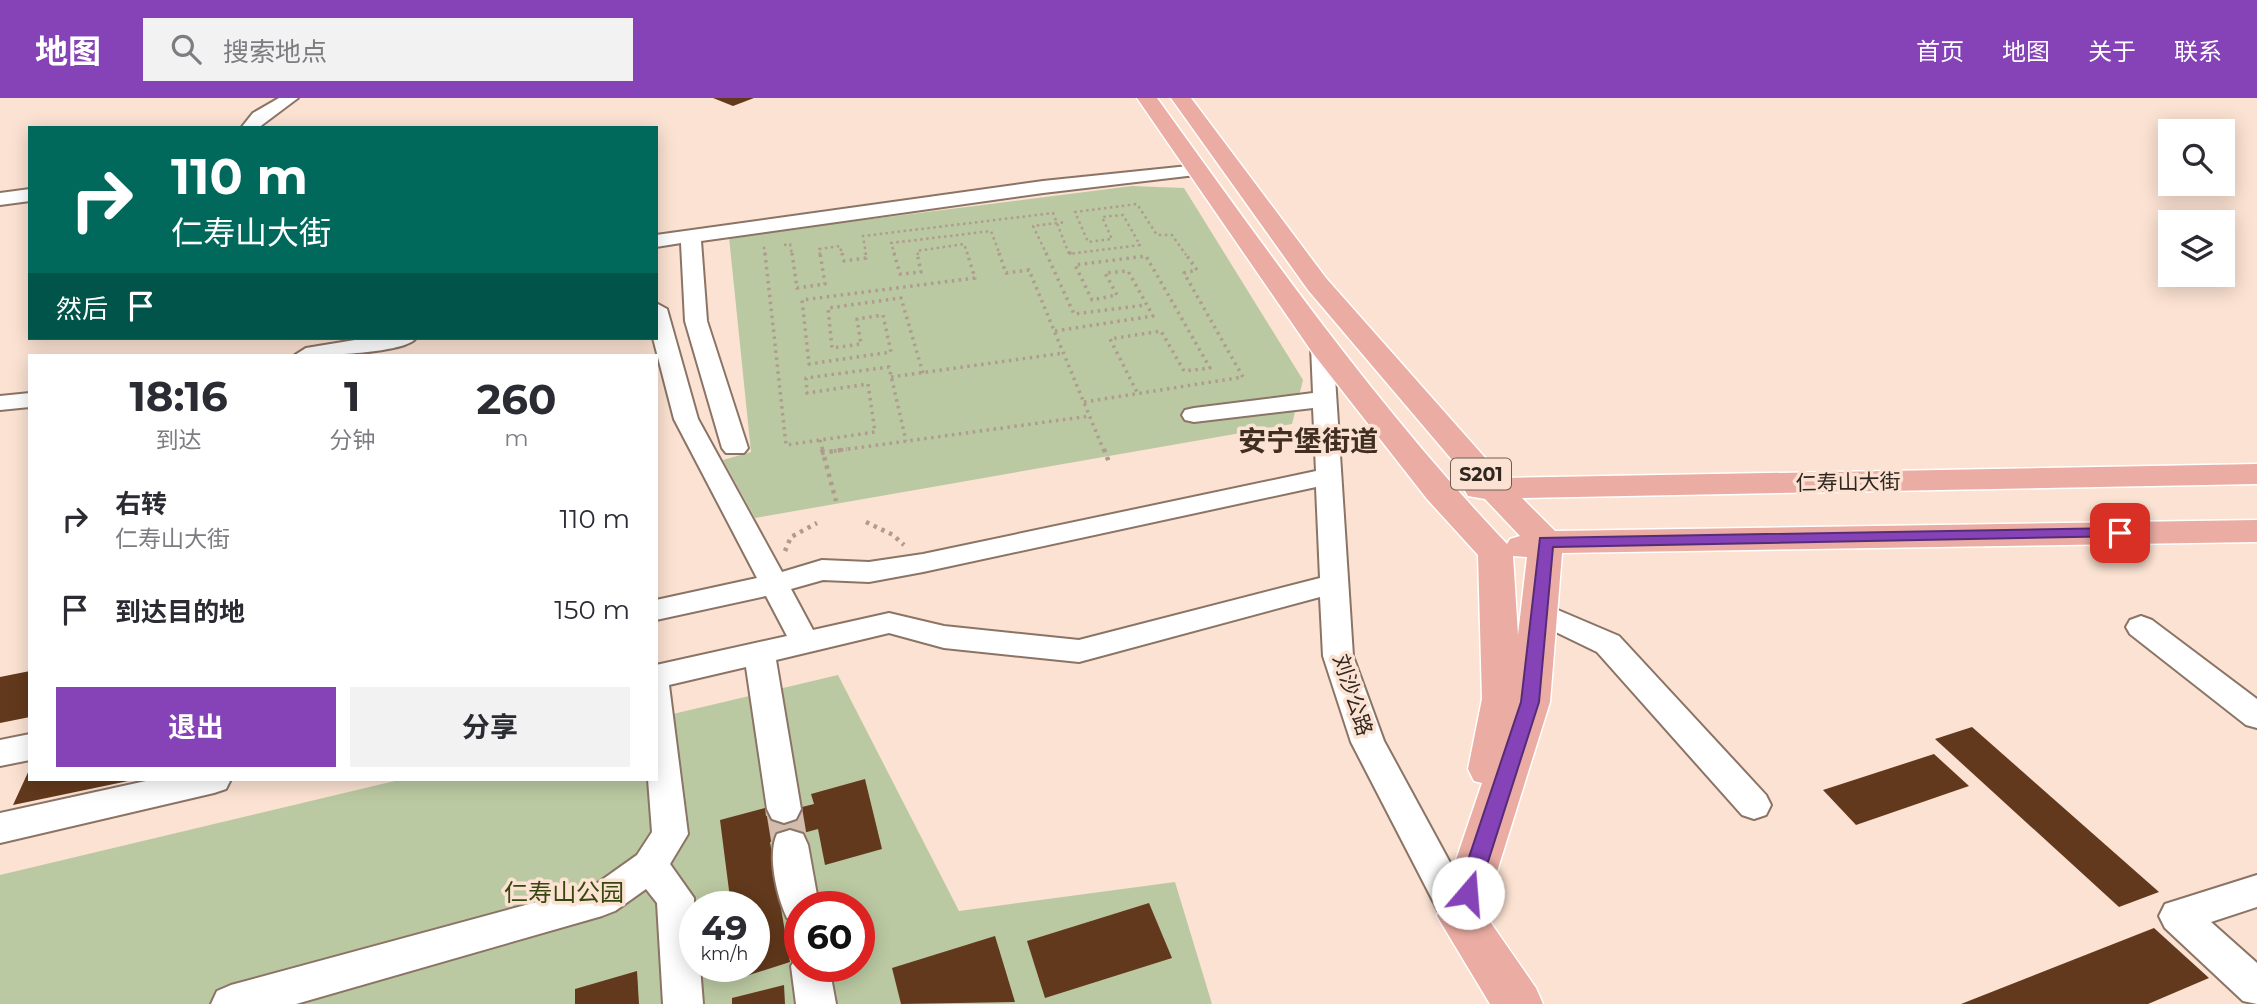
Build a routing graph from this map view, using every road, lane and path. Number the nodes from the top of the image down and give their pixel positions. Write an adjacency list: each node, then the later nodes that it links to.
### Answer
1 (290, 98): 4 (street)
2 (1147, 98): 5 (main road, S201)
3 (1181, 98): 35 (main road, S201)
4 (251, 126)
5 (1198, 170): 10 (street); 16 (main road, S201)
6 (28, 195): 7 (street)
7 (0, 199)
8 (1066, 222): 9 (path)
9 (1057, 223): 12 (path); 21 (path); 28 (path)
10 (691, 236): 11 (street); 30 (street)
11 (658, 241)
12 (1146, 304): 14 (path); 21 (path)
13 (658, 316): 44 (street)
14 (1055, 331): 17 (path); 19 (path)
15 (393, 340): 18 (street)
16 (1322, 346): 22 (street, 刘沙公路); 36 (main road, S201)
17 (1064, 353): 19 (path); 24 (path)
18 (312, 354)
19 (923, 373): 20 (path)
20 (891, 377): 28 (path); 29 (path)
21 (1138, 394): 24 (path)
22 (1325, 399): 26 (street); 34 (street, 刘沙公路)
23 (28, 400): 25 (street)
24 (1084, 402): 27 (path)
25 (0, 403)
26 (1194, 415)
27 (1090, 416): 29 (path); 32 (path)
28 (820, 440): 31 (path)
29 (905, 441): 31 (path)
30 (735, 448)
31 (821, 453): 37 (path)
32 (1111, 465)
33 (2257, 474): 35 (main road, 仁寿山大街)
34 (1329, 476): 43 (street); 45 (street, 刘沙公路)
35 (1493, 488): 36 (main road, 仁寿山大街); 41 (main road, S201)
36 (1440, 492): 42 (main road, S201)
37 (836, 501)
38 (866, 522): 43 (path)
39 (817, 523): 44 (path)
40 (2257, 531): 41 (main road)
41 (1546, 542): 42 (main road); 47 (main road)
42 (1495, 553): 64 (main road)
43 (923, 563): 44 (street)
44 (774, 584): 46 (street); 49 (street)
45 (1333, 584): 49 (street); 64 (street, 刘沙公路)
46 (658, 610)
47 (1539, 612): 57 (street); 64 (main road)
48 (2141, 627): 53 (street)
49 (805, 642): 50 (street)
50 (759, 653): 51 (street); 58 (street)
51 (658, 677)
52 (658, 711): 61 (street)
53 (2257, 716)
54 (28, 747): 55 (street)
55 (0, 753)
56 (206, 781): 59 (street)
57 (1754, 805)
58 (784, 809)
59 (0, 828)
60 (790, 845): 62 (street)
61 (650, 866): 67 (street); 68 (street)
62 (798, 891)
63 (2257, 891): 66 (street)
64 (1460, 916): 70 (main road, 刘沙公路)
65 (813, 982): 69 (street)
66 (2257, 988)
67 (231, 1004)
68 (683, 1004)
69 (816, 1004)
70 (1518, 1004)

